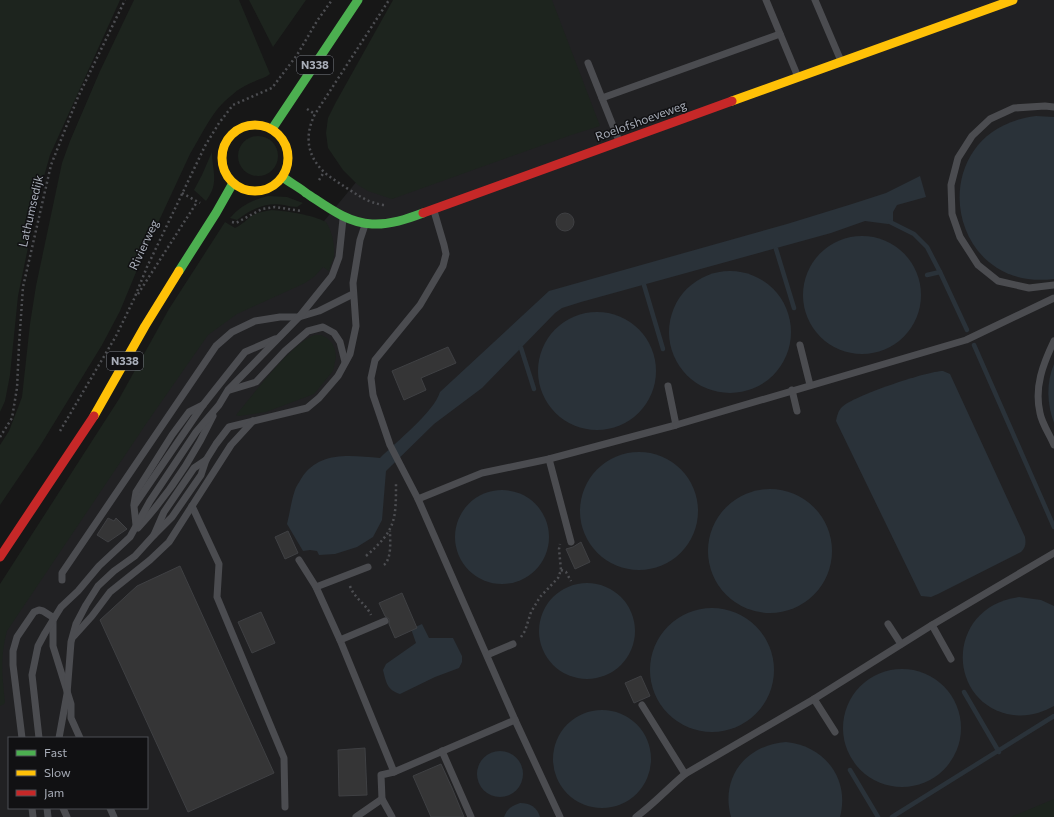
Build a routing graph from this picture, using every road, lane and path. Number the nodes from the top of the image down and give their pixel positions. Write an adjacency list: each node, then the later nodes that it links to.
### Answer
1 (125, 0): 44 (path, Lathumsedijk)
2 (332, 0): 18 (path, Rivierweg)
3 (358, 0): 14 (main road, N338)
4 (388, 0): 20 (path)
5 (766, 0): 8 (lane)
6 (815, 0): 9 (lane)
7 (1013, 0): 9 (main road, Roelofshoeveweg)
8 (780, 34): 11 (lane); 12 (lane)
9 (841, 62): 11 (main road, Roelofshoeveweg)
10 (588, 63): 12 (lane)
11 (798, 77): 15 (main road, Roelofshoeveweg)
12 (602, 98): 15 (lane)
13 (1054, 107): 26 (lane)
14 (272, 129): 16 (main road); 17 (main road)
15 (619, 142): 21 (main road, Roelofshoeveweg)
16 (283, 177): 17 (main road); 24 (main road, Roelofshoeveweg)
17 (233, 183): 23 (main road, N338)
18 (182, 193): 19 (path); 29 (path, Rivierweg)
19 (197, 202): 23 (path); 29 (path)
20 (389, 206)
21 (433, 208): 25 (main road, Roelofshoeveweg); 47 (lane)
22 (307, 212): 23 (path)
23 (216, 213): 56 (main road, N338)
24 (344, 217): 25 (main road, Roelofshoeveweg); 30 (lane)
25 (365, 224): 27 (lane)
26 (1054, 285)
27 (353, 294): 30 (lane); 34 (lane)
28 (1054, 298): 35 (lane)
29 (134, 299): 43 (path, Rivierweg)
30 (299, 317): 31 (lane); 62 (lane)
31 (279, 337): 37 (lane); 50 (lane)
32 (1054, 341): 45 (lane)
33 (800, 345): 35 (lane)
34 (346, 362): 37 (lane); 41 (lane)
35 (810, 385): 38 (lane)
36 (668, 386): 42 (lane)
37 (228, 390): 39 (lane)
38 (792, 390): 40 (lane); 42 (lane)
39 (219, 405): 50 (lane); 52 (lane)
40 (797, 411)
41 (253, 421): 49 (lane); 70 (lane)
42 (676, 425): 46 (lane)
43 (59, 433)
44 (0, 437)
45 (1054, 445)
46 (549, 459): 48 (lane); 54 (lane)
47 (399, 463): 48 (lane); 51 (path)
48 (418, 499): 74 (lane)
49 (192, 506): 70 (lane); 89 (lane)
50 (136, 526): 52 (lane)
51 (390, 531): 58 (path); 61 (path)
52 (130, 537): 65 (lane)
53 (561, 542): 60 (path)
54 (571, 542)
55 (1054, 553): 69 (lane)
56 (0, 557)
57 (299, 560): 64 (lane)
58 (384, 565)
59 (368, 567): 61 (lane)
60 (561, 570): 63 (path); 72 (path)
61 (349, 575): 64 (lane); 68 (path)
62 (62, 580)
63 (571, 581)
64 (316, 587): 71 (lane)
65 (53, 619): 76 (lane); 81 (lane); 82 (lane)
66 (385, 621): 68 (lane)
67 (888, 624): 73 (lane)
68 (374, 625): 71 (lane)
69 (932, 625): 73 (lane); 75 (lane)
70 (72, 638): 76 (lane)
71 (340, 640): 86 (lane)
72 (513, 644): 74 (lane)
73 (901, 644): 77 (lane)
74 (487, 655): 79 (lane)
75 (951, 659)
76 (67, 694): 83 (lane); 84 (lane)
77 (814, 699): 80 (lane); 87 (lane)
78 (642, 705): 87 (lane)
79 (514, 720): 85 (lane); 93 (lane)
80 (835, 732)
81 (22, 737)
82 (39, 737)
83 (59, 737)
84 (80, 737)
85 (442, 751): 86 (lane); 92 (lane)
86 (394, 772): 88 (lane)
87 (685, 774): 94 (lane)
88 (382, 799): 90 (lane); 91 (lane)
89 (286, 807)
90 (356, 817)
91 (392, 817)
92 (471, 817)
93 (560, 817)
94 (636, 817)

